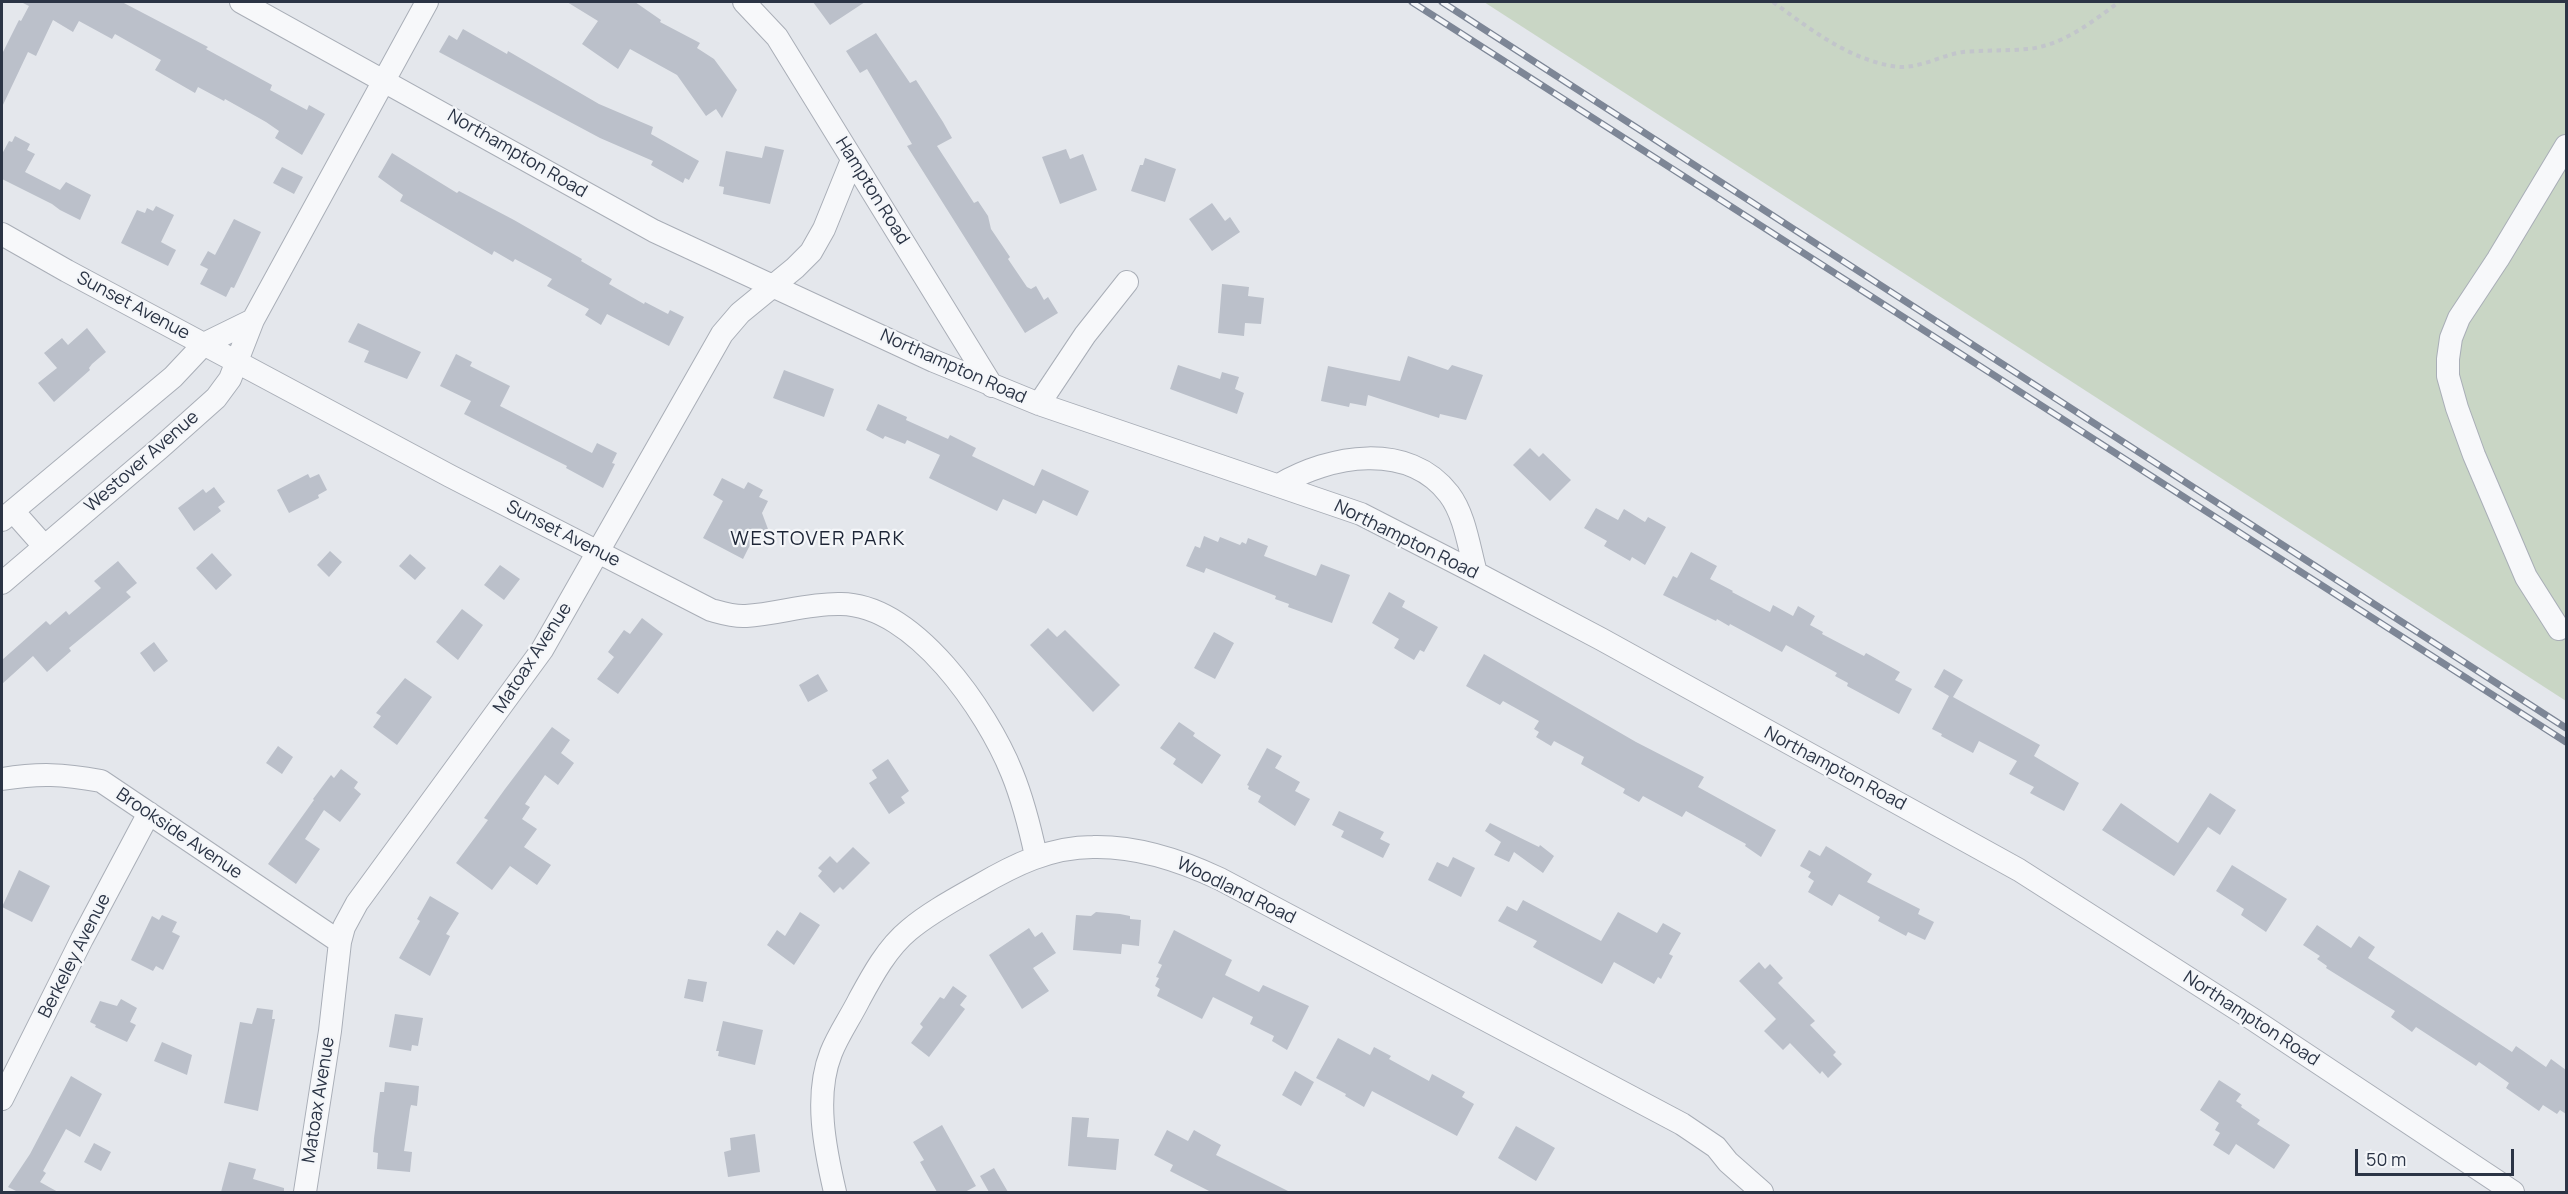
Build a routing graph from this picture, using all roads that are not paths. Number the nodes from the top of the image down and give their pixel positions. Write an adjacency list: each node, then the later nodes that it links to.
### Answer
1 (241, 2): 4 (street, Northampton Road)
2 (427, 2): 4 (street, Westover Avenue)
3 (744, 2): 6 (street, Hampton Road)
4 (385, 81): 9 (street, Northampton Road); 10 (street, Westover Avenue)
5 (2566, 146): 21 (street)
6 (852, 160): 9 (street, Matoax Avenue); 13 (street, Hampton Road)
7 (2, 234): 11 (street, Sunset Avenue)
8 (1126, 282): 14 (street)
9 (774, 285): 13 (street, Northampton Road); 18 (street, Matoax Avenue)
10 (253, 320): 11 (street); 12 (street, Westover Avenue)
11 (204, 344): 12 (street, Sunset Avenue); 16 (street)
12 (238, 362): 17 (street, Westover Avenue); 18 (street, Sunset Avenue)
13 (992, 386): 14 (street, Northampton Road)
14 (1039, 404): 15 (street, Northampton Road)
15 (1279, 485): 19 (street, Northampton Road); 19 (street)
16 (7, 515): 17 (street)
17 (44, 546): 20 (street, Westover Avenue)
18 (599, 553): 24 (street, Sunset Avenue); 25 (street, Matoax Avenue)
19 (1476, 573): 32 (street, Northampton Road)
20 (2, 583)
21 (2559, 628)
22 (2, 780): 23 (street, Brookside Avenue)
23 (149, 813): 25 (street, Brookside Avenue); 26 (street, Berkeley Avenue)
24 (1036, 856): 27 (street, Woodland Road); 29 (street, Woodland Road)
25 (340, 942): 28 (street, Matoax Avenue)
26 (2, 1099)
27 (1728, 1162): 30 (street); 31 (street, Woodland Road)
28 (305, 1192)
29 (835, 1192)
30 (1738, 1192)
31 (1762, 1192)
32 (2513, 1192)

